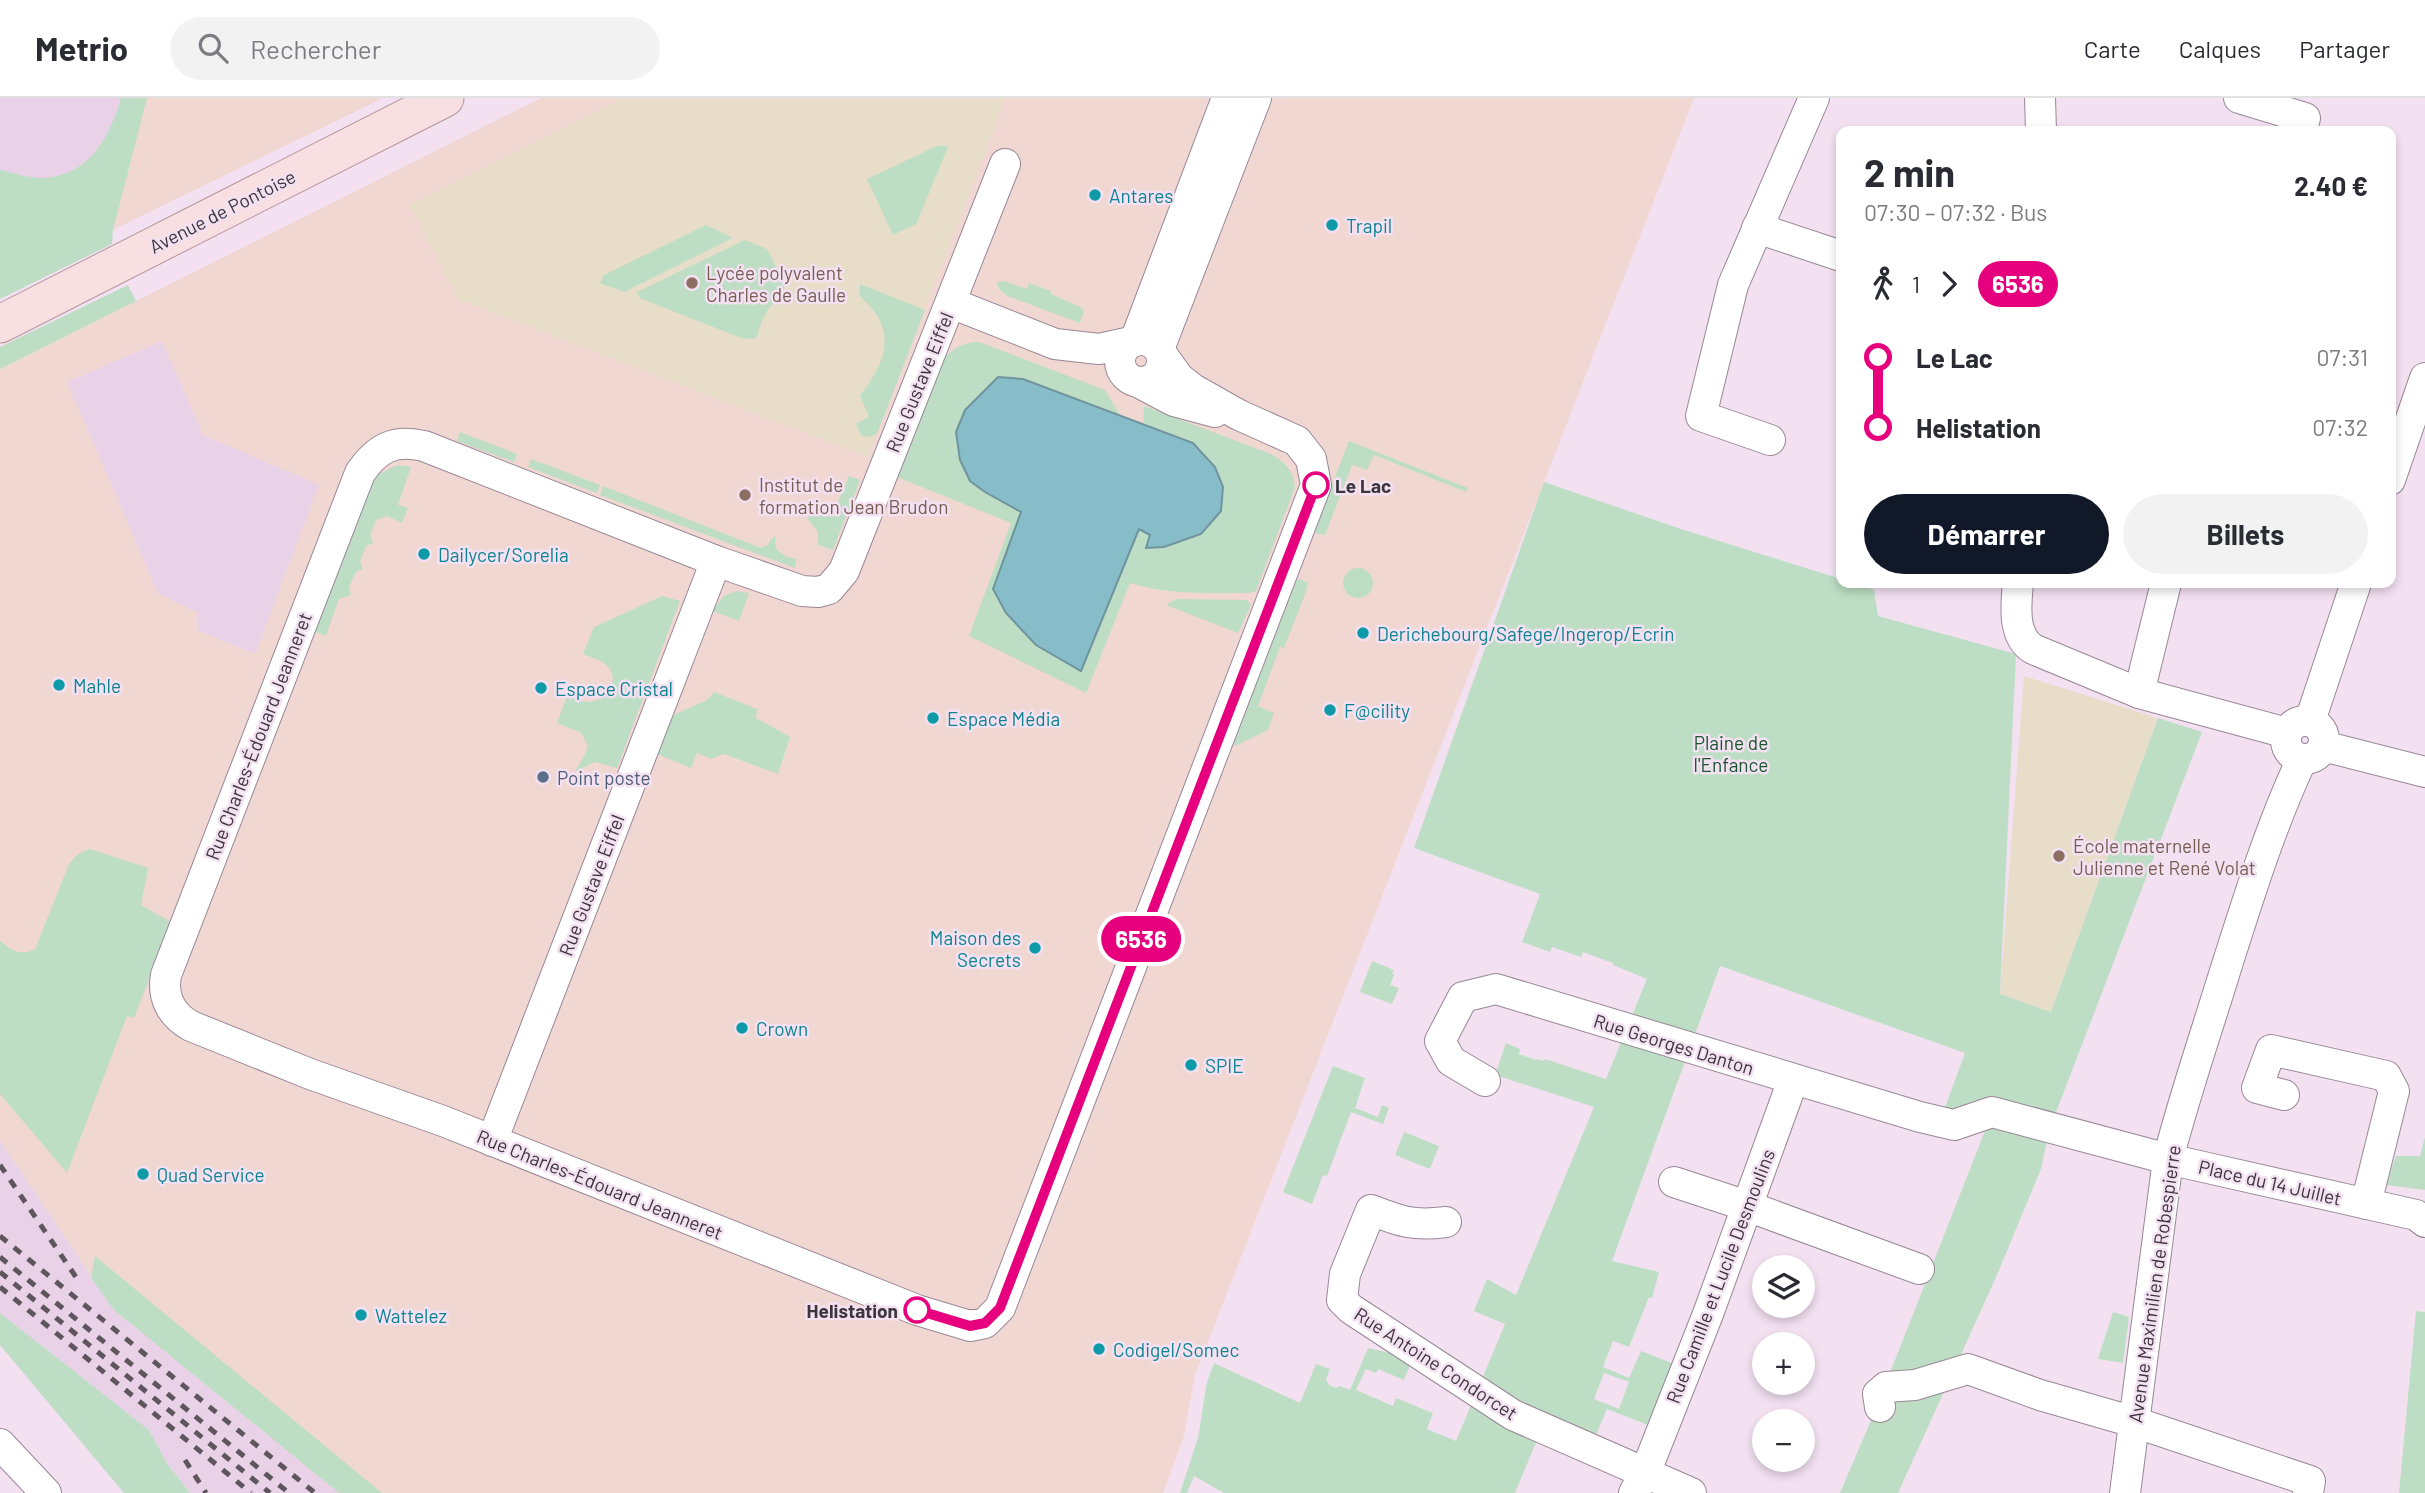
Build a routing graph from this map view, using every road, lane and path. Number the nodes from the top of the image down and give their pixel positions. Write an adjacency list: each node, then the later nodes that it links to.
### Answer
1 (445, 98): 13 (main road, Avenue de Pontoise)
2 (1227, 98): 15 (street)
3 (1256, 98): 15 (street)
4 (1814, 98): 10 (street)
5 (2040, 98): 7 (street)
6 (2239, 98): 8 (street)
7 (2041, 126)
8 (2303, 126)
9 (1005, 164): 12 (street, Rue Gustave Eiffel)
10 (1757, 228): 11 (street); 19 (street)
11 (1836, 254)
12 (951, 303): 14 (street, Rue Gustave Eiffel); 21 (street, Rue Gustave Eiffel)
13 (0, 324)
14 (1035, 337): 15 (street, Rue Gustave Eiffel); 17 (street, Rue Gustave Eiffel)
15 (1147, 346): 17 (street); 18 (street, Rue Charles-Édouard Jeanneret)
16 (2425, 378): 20 (street)
17 (1134, 381): 18 (street, Rue Charles-Édouard Jeanneret)
18 (1240, 415): 32 (street, Rue Charles-Édouard Jeanneret)
19 (1770, 440)
20 (2396, 463)
21 (716, 561): 32 (street, Rue Gustave Eiffel); 32 (street, Rue Charles-Édouard Jeanneret)
22 (2018, 588): 25 (street)
23 (2354, 588): 26 (street, Avenue Maximilien de Robespierre)
24 (2164, 589): 25 (street)
25 (2139, 693): 26 (street)
26 (2305, 740): 27 (street); 33 (street, Avenue Maximilien de Robespierre)
27 (2425, 772)
28 (1793, 1080): 29 (street, Rue Georges Danton); 31 (street, Rue Georges Danton); 36 (street, Rue Camille et Lucile Desmoulins)
29 (1485, 1081)
30 (2284, 1095): 35 (street)
31 (1992, 1112): 33 (street, Place du 14 Juillet)
32 (492, 1141)
33 (2168, 1159): 35 (street, Place du 14 Juillet); 41 (street, Avenue Maximilien de Robespierre)
34 (1674, 1182): 36 (street)
35 (2366, 1204): 37 (street, Place du 14 Juillet)
36 (1747, 1206): 39 (street); 43 (street, Rue Camille et Lucile Desmoulins)
37 (2422, 1217)
38 (1446, 1222): 43 (street, Rue Antoine Condorcet)
39 (1919, 1269)
40 (1880, 1407): 41 (street)
41 (2134, 1422): 46 (street, Avenue Maximilien de Robespierre); 47 (street)
42 (0, 1444): 44 (street)
43 (1640, 1482): 45 (street, Rue Antoine Condorcet)
44 (46, 1493)
45 (1691, 1493)
46 (2125, 1493)
47 (2308, 1493)

